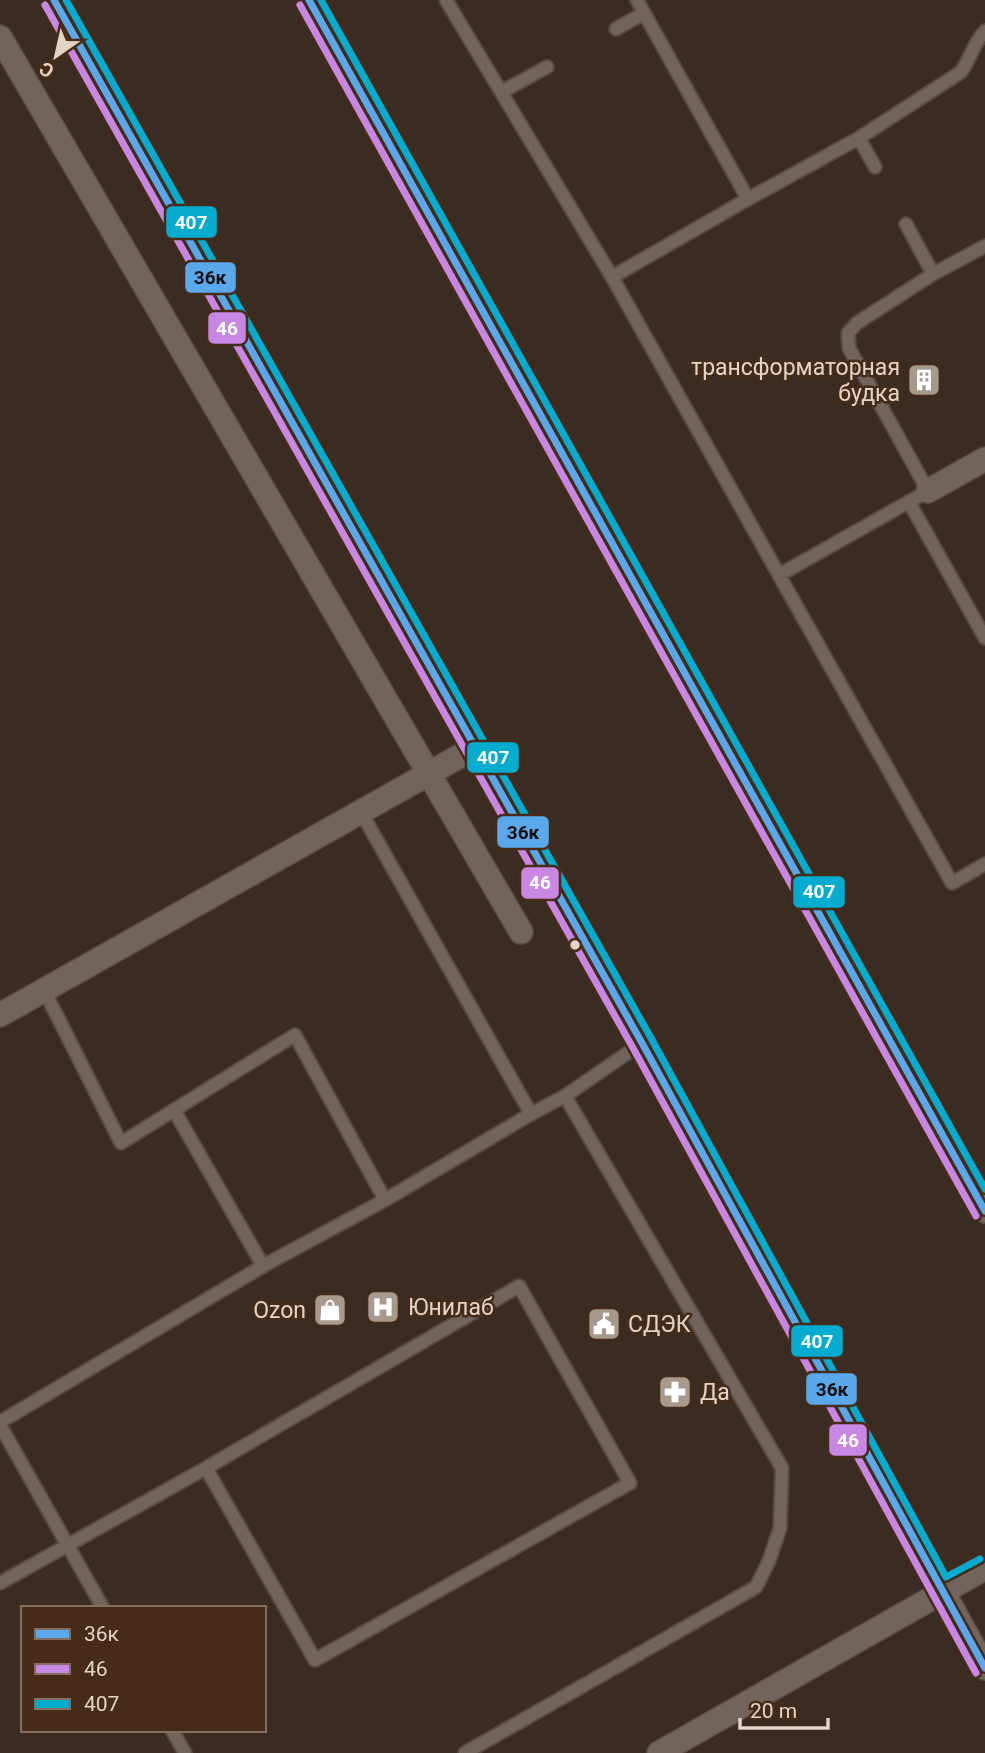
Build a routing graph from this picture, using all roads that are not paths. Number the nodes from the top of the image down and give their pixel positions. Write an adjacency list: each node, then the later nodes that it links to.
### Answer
1 (54, 0): 22 (street)
2 (309, 0): 34 (street)
3 (446, 0): 10 (lane)
4 (637, 0): 5 (lane)
5 (644, 13): 6 (lane); 13 (lane)
6 (616, 29)
7 (985, 31): 11 (lane)
8 (0, 37): 23 (street)
9 (547, 67): 10 (lane)
10 (503, 91): 17 (lane)
11 (859, 138): 12 (lane); 13 (lane)
12 (875, 167)
13 (748, 199): 17 (lane)
14 (906, 224): 16 (lane)
15 (985, 246): 16 (lane)
16 (933, 274): 19 (lane)
17 (612, 277): 20 (lane)
18 (985, 459): 19 (street)
19 (918, 496): 20 (lane); 21 (lane)
20 (779, 575): 25 (lane)
21 (985, 638)
22 (476, 747): 23 (street); 29 (street)
23 (430, 774): 24 (street); 26 (street)
24 (361, 812): 27 (street); 32 (lane)
25 (985, 864)
26 (521, 932)
27 (44, 990): 28 (street); 31 (lane)
28 (0, 1015)
29 (642, 1043): 30 (lane); 41 (street)
30 (565, 1096): 32 (lane); 46 (lane)
31 (174, 1110): 33 (lane); 35 (lane)
32 (531, 1114): 33 (lane)
33 (386, 1200): 35 (lane)
34 (985, 1211)
35 (263, 1266): 36 (lane)
36 (0, 1424): 38 (lane)
37 (206, 1468): 37 (lane); 38 (lane)
38 (68, 1546): 40 (lane); 42 (lane)
39 (985, 1568): 41 (street)
40 (0, 1583)
41 (942, 1591): 43 (street); 47 (street)
42 (102, 1606)
43 (985, 1668)
44 (173, 1732): 45 (lane)
45 (184, 1753)
46 (466, 1753)
47 (660, 1753)

